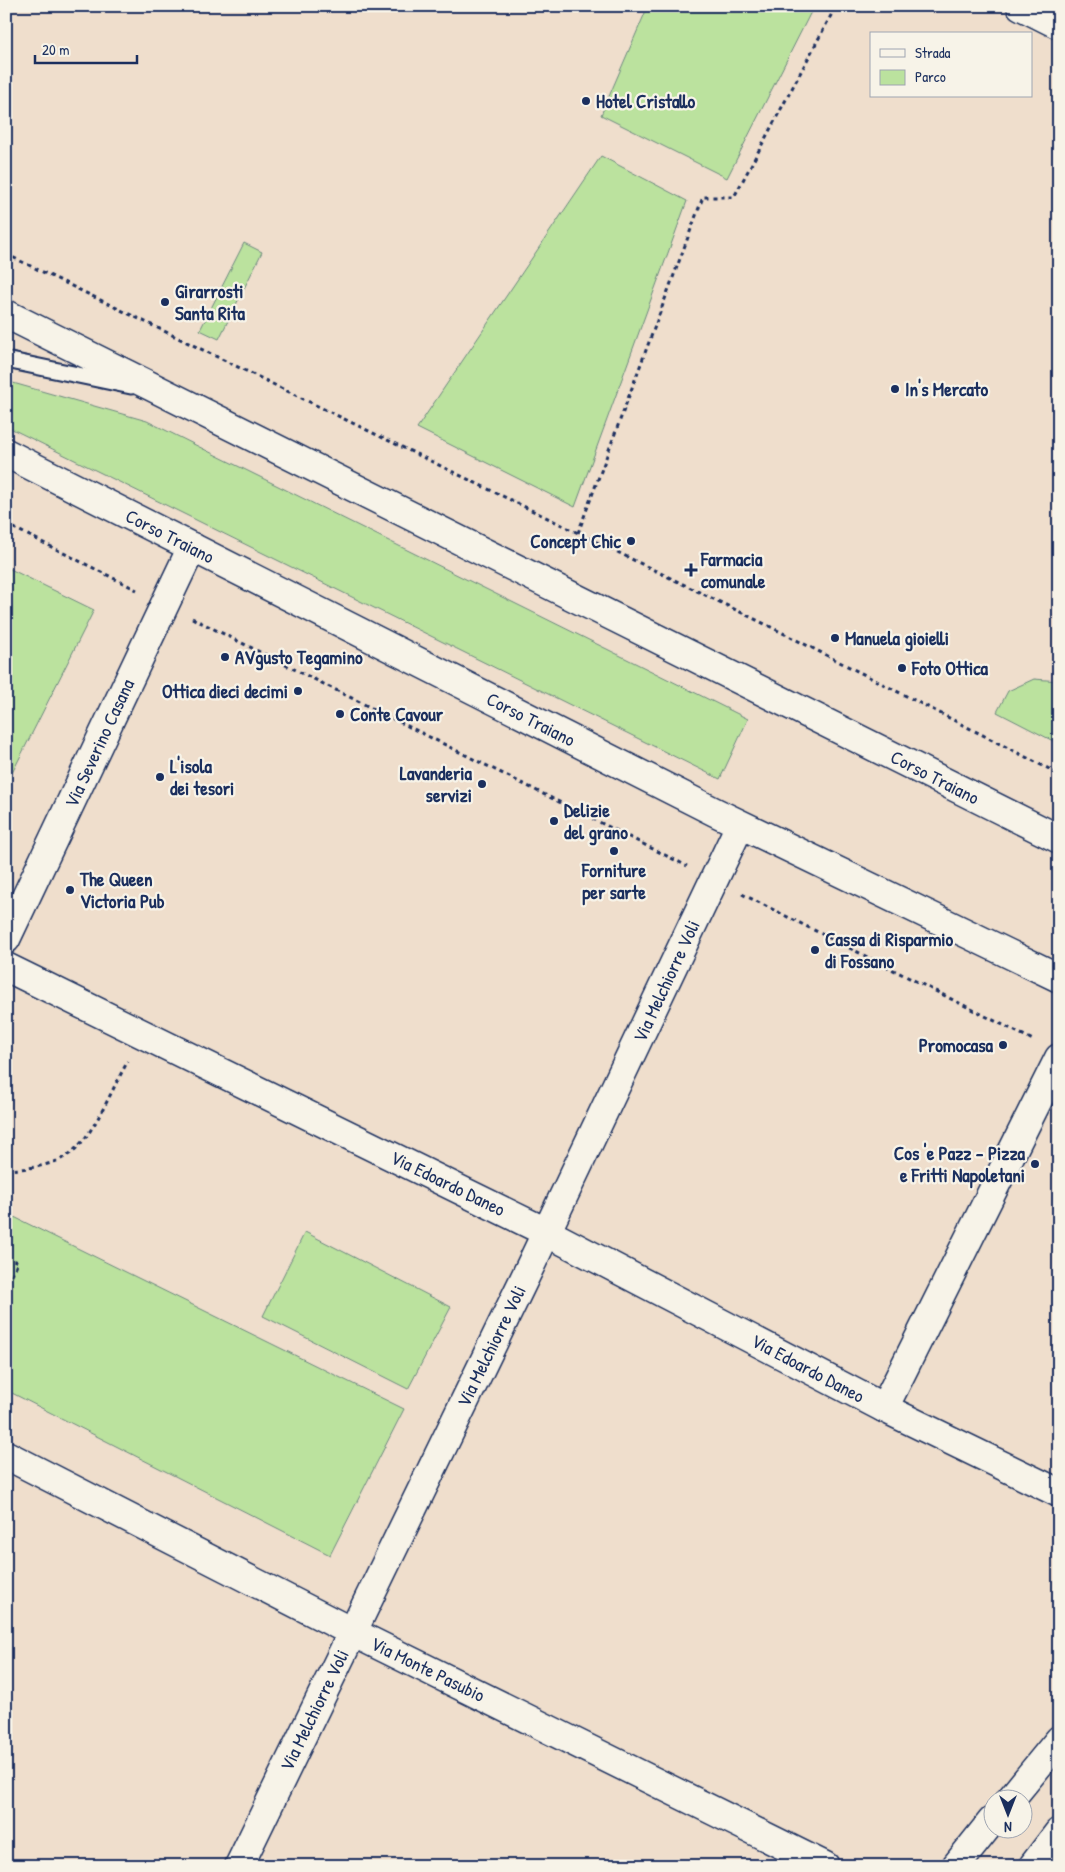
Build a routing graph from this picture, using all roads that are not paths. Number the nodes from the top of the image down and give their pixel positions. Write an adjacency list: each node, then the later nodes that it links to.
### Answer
1 (1022, 6): 2 (street)
2 (1059, 25)
3 (6, 314): 5 (street, Corso Traiano)
4 (6, 360): 5 (lane, Corso Traiano)
5 (166, 393): 9 (street, Corso Traiano)
6 (6, 453): 7 (street, Corso Traiano)
7 (192, 547): 8 (street, Corso Traiano); 10 (street, Via Severino Casana)
8 (740, 825): 12 (street, Corso Traiano); 14 (street, Via Melchiorre Voli)
9 (1059, 839)
10 (6, 939)
11 (6, 967): 14 (street, Via Edoardo Daneo)
12 (1059, 978)
13 (1050, 1051): 15 (street, Via Edoardo Daneo)
14 (546, 1232): 15 (street, Via Edoardo Daneo); 18 (street, Via Melchiorre Voli)
15 (884, 1408): 17 (street, Via Edoardo Daneo)
16 (6, 1455): 18 (street, Via Monte Pasubio)
17 (1059, 1493)
18 (352, 1632): 23 (street, Via Melchiorre Voli); 24 (street, Via Monte Pasubio)
19 (1059, 1740): 20 (street)
20 (1018, 1790)
21 (1059, 1832): 26 (street)
22 (982, 1834): 25 (street)
23 (239, 1866)
24 (825, 1866)
25 (956, 1866)
26 (1033, 1866)

